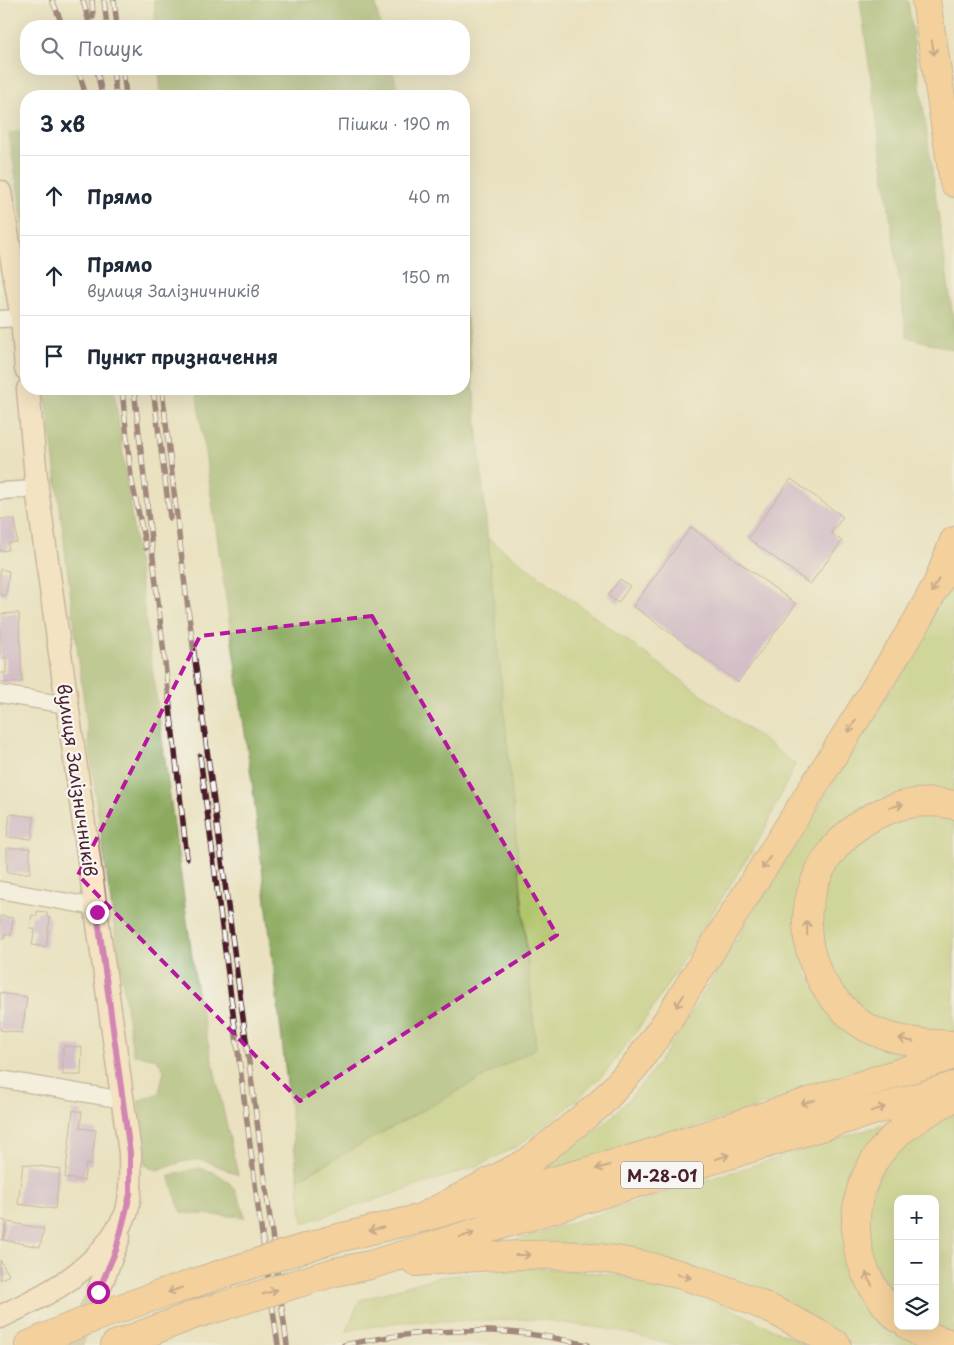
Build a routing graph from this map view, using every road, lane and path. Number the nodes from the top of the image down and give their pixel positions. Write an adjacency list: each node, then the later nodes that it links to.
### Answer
1 (926, 0): 2 (highway, one-way to 2)
2 (954, 183)
3 (0, 192): 4 (street)
4 (11, 319): 5 (street)
5 (20, 349)
6 (29, 395): 7 (street, вулиця Залізничників)
7 (37, 489): 8 (street); 11 (street, вулиця Залізничників)
8 (0, 491)
9 (954, 541): 22 (highway, one-way to 22)
10 (0, 694): 11 (street)
11 (67, 705): 14 (street, вулиця Залізничників)
12 (954, 805): 15 (highway, one-way to 12)
13 (0, 890): 14 (street)
14 (96, 906): 20 (street, вулиця Залізничників)
15 (954, 1045)
16 (954, 1055): 22 (highway, М-28-01, one-way to 22)
17 (0, 1079): 20 (street)
18 (954, 1086): 23 (highway, М-28-01, one-way to 18)
19 (954, 1097): 25 (highway, one-way to 19)
20 (123, 1100): 21 (street, вулиця Залізничників)
21 (125, 1215): 24 (street); 26 (street, вулиця Залізничників)
22 (421, 1218): 28 (highway, М-28-01, one-way to 28, bridge)
23 (370, 1265): 29 (highway, М-28-01, one-way to 23, bridge); 30 (highway, one-way to 30)
24 (98, 1292)
25 (894, 1314)
26 (0, 1317)
27 (916, 1330): 31 (highway)
28 (29, 1345)
29 (115, 1345)
30 (837, 1345)
31 (954, 1345)

